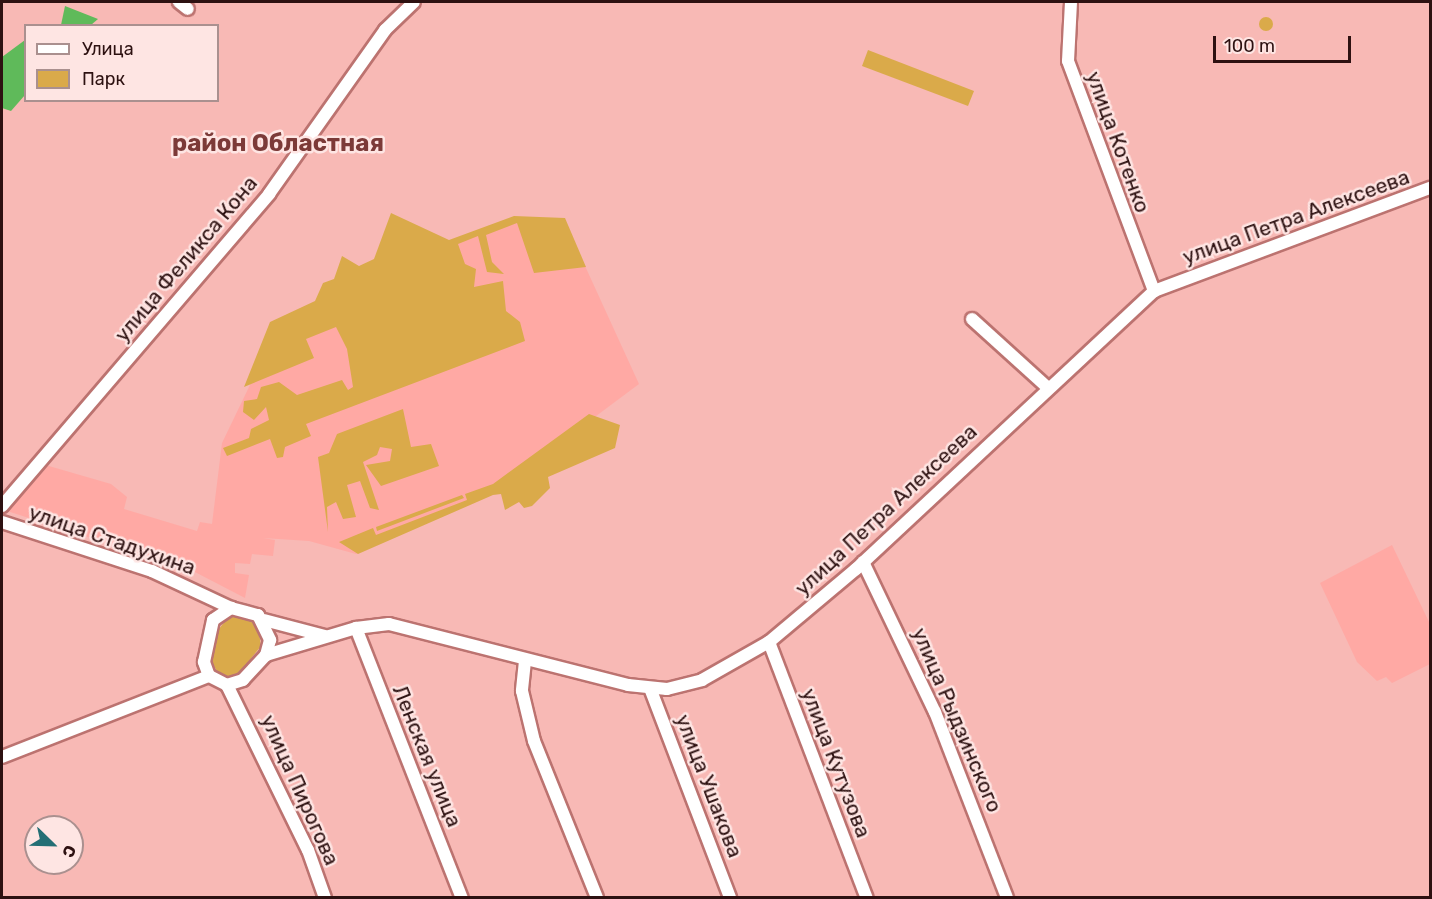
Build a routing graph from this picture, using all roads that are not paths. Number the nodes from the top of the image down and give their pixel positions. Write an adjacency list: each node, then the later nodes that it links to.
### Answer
1 (414, 2): 7 (street, улица Феликса Кона)
2 (1071, 2): 4 (street, улица Котенко)
3 (1431, 188): 4 (street, улица Петра Алексеева)
4 (1154, 291): 6 (street, улица Петра Алексеева)
5 (972, 319): 6 (street)
6 (1047, 387): 9 (street, улица Петра Алексеева)
7 (2, 506)
8 (2, 522): 10 (street, улица Стадухина)
9 (863, 562): 16 (street, улица Петра Алексеева); 30 (street, улица Рыдзинского)
10 (209, 597): 11 (street, улица Стадухина); 12 (street, улица Стадухина)
11 (231, 608): 12 (street); 13 (street)
12 (213, 620): 19 (street)
13 (264, 620): 15 (street, улица Петра Алексеева); 17 (street)
14 (356, 628): 15 (street, улица Петра Алексеева); 18 (street, улица Петра Алексеева); 26 (street, Ленская улица)
15 (326, 636): 17 (street, улица Петра Алексеева)
16 (769, 642): 22 (street, улица Петра Алексеева); 29 (street, улица Кутузова)
17 (266, 655): 20 (street)
18 (525, 660): 22 (street, улица Петра Алексеева); 27 (street)
19 (208, 676): 21 (street); 24 (street)
20 (243, 680): 21 (street); 23 (street, улица Пирогова)
21 (226, 685): 23 (street, улица Пирогова)
22 (650, 688): 28 (street, улица Ушакова)
23 (237, 699): 25 (street, улица Пирогова)
24 (2, 757)
25 (325, 897)
26 (462, 897)
27 (597, 897)
28 (730, 897)
29 (867, 897)
30 (1007, 897)

